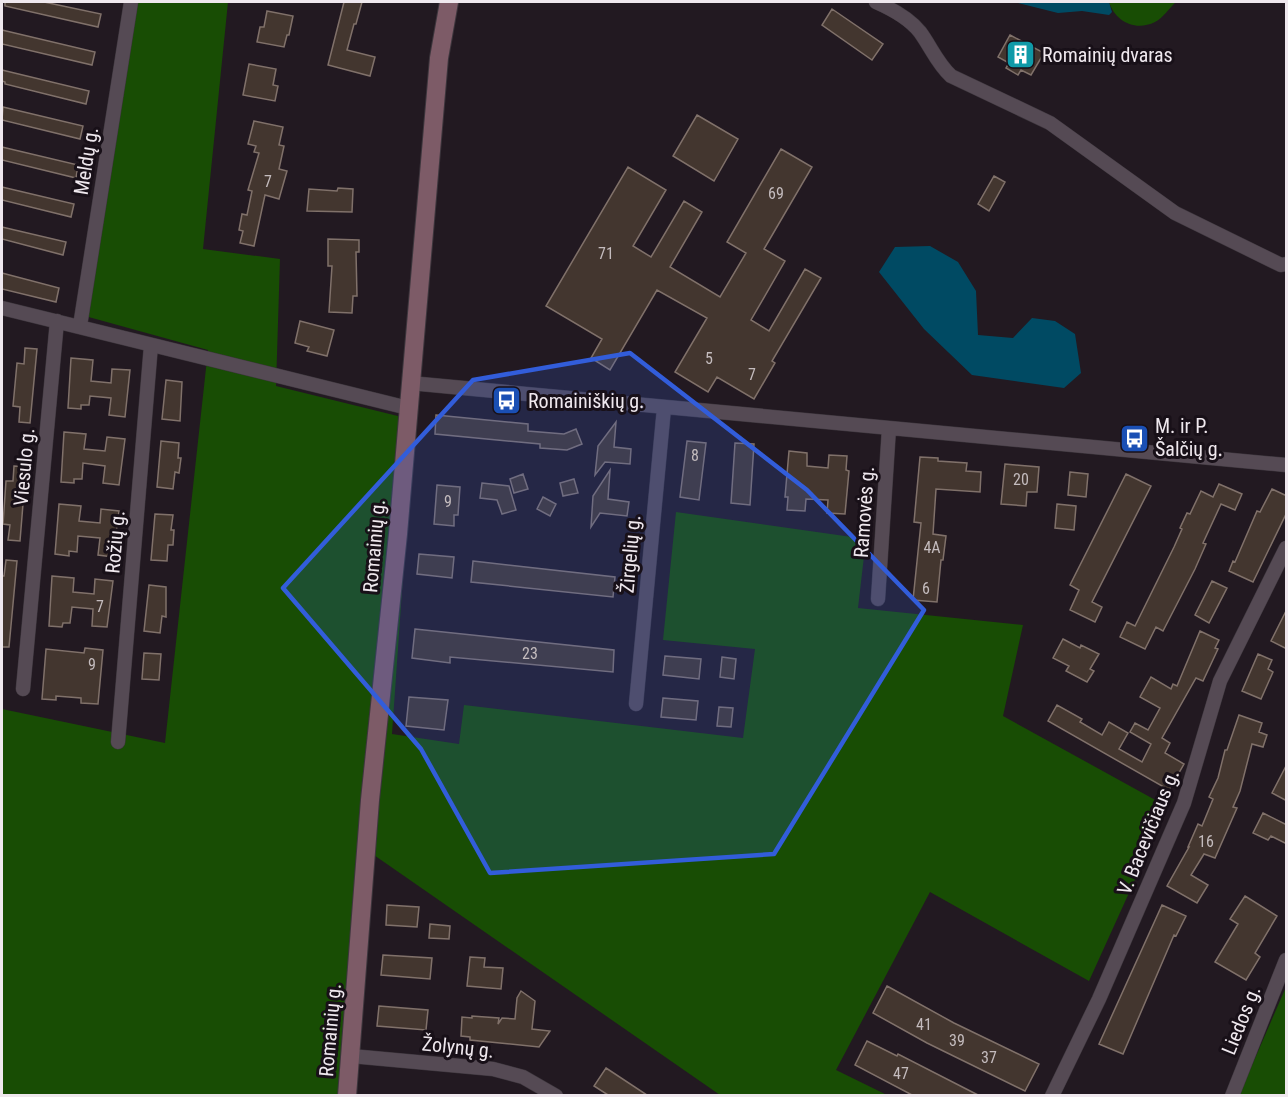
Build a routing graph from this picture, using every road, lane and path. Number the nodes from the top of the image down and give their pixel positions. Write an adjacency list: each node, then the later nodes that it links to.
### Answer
1 (131, 2): 7 (street, Meldų g.)
2 (449, 2): 9 (main road, Romainių g.)
3 (876, 2): 4 (street)
4 (1287, 264)
5 (2, 308): 6 (street)
6 (57, 321): 7 (street); 16 (street, Viesulo g.)
7 (80, 326): 8 (street)
8 (151, 345): 10 (street); 18 (street, Rožių g.)
9 (410, 384): 10 (main road, Romainių g.); 11 (street)
10 (408, 408): 20 (main road, Romainių g.)
11 (664, 408): 12 (street); 17 (street, Žirgelių g.)
12 (889, 428): 13 (street); 15 (street, Ramovės g.)
13 (1287, 465)
14 (1287, 548): 23 (street, V. Bacevičiaus g.)
15 (878, 599)
16 (23, 688)
17 (636, 704)
18 (118, 742)
19 (1287, 960): 24 (street, Liedos g.)
20 (351, 1056): 21 (main road, Romainių g.); 22 (street, Žolynų g.)
21 (347, 1095)
22 (556, 1095)
23 (1052, 1095)
24 (1232, 1095)

